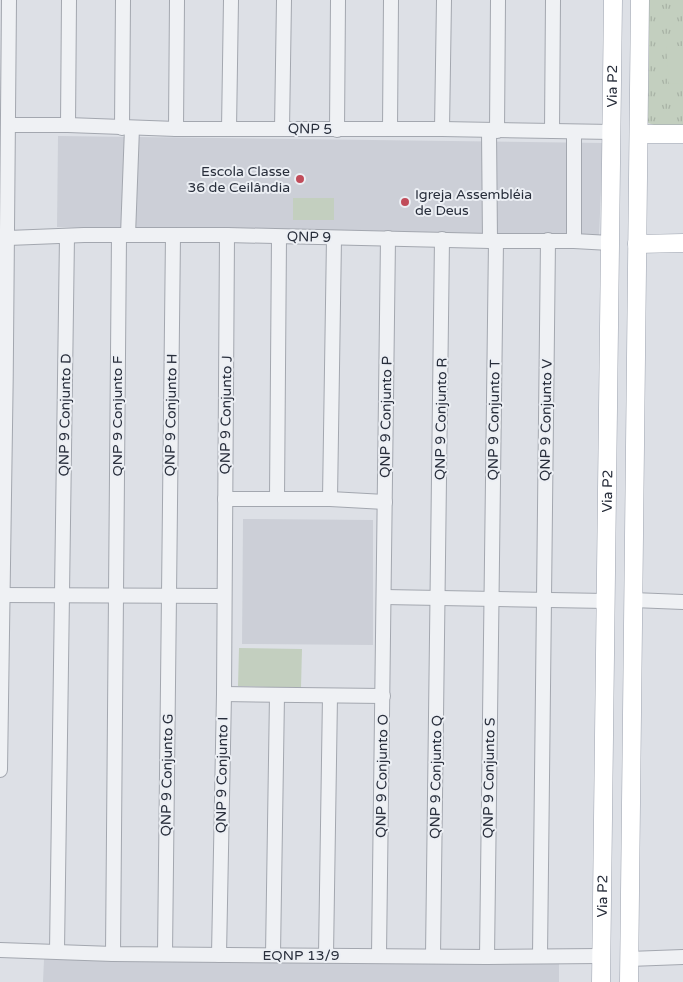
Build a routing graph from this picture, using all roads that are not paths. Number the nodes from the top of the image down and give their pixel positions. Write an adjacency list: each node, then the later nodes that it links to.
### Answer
1 (9, 0): 16 (street)
2 (70, 0): 14 (street)
3 (123, 0): 15 (street, QNP 9 Conjunto F)
4 (176, 0): 17 (street)
5 (231, 0): 18 (street)
6 (284, 0): 19 (street)
7 (338, 0): 22 (street)
8 (391, 0): 20 (street)
9 (444, 0): 21 (street)
10 (498, 0): 23 (street, QNP 9 Conjunto T)
11 (554, 0): 24 (street)
12 (613, 4): 13 (main road); 26 (main road, Via P2)
13 (640, 6): 27 (main road, Via P2)
14 (68, 125): 15 (street, QNP 5); 16 (street, QNP 5)
15 (127, 128): 17 (street, QNP 5); 29 (street, QNP 9 Conjunto F)
16 (6, 129): 34 (street)
17 (176, 129): 18 (street, QNP 5)
18 (229, 129): 19 (street, QNP 5)
19 (282, 129): 22 (street, QNP 5)
20 (390, 129): 21 (street, QNP 5); 22 (street, QNP 5)
21 (442, 129): 23 (street, QNP 5)
22 (337, 130)
23 (493, 131): 24 (street, QNP 5); 39 (street, QNP 9 Conjunto T)
24 (552, 131): 25 (street, QNP 5)
25 (574, 132): 26 (street, QNP 5); 40 (street)
26 (612, 132): 41 (main road, Via P2)
27 (639, 134): 28 (main road); 43 (main road, Via P2)
28 (683, 134)
29 (124, 235): 30 (street, QNP 9); 32 (street, QNP 9); 56 (street, QNP 9 Conjunto F)
30 (173, 235): 31 (street, QNP 9); 57 (street, QNP 9 Conjunto H)
31 (227, 235): 33 (street, QNP 9); 49 (street, QNP 9 Conjunto J)
32 (67, 236): 34 (street, QNP 9); 54 (street, QNP 9 Conjunto D)
33 (279, 237): 35 (street, QNP 9); 50 (street)
34 (8, 238): 44 (street)
35 (334, 238): 36 (street, QNP 9); 51 (street)
36 (388, 238): 37 (street, QNP 9); 52 (street, QNP 9 Conjunto P)
37 (442, 239): 39 (street, QNP 9); 60 (street, QNP 9 Conjunto R)
38 (548, 240): 39 (street, QNP 9); 40 (street, QNP 9); 62 (street, QNP 9 Conjunto V)
39 (493, 241): 61 (street, QNP 9 Conjunto T)
40 (574, 241): 41 (street, QNP 9)
41 (610, 243): 46 (main road, Via P2)
42 (683, 243): 43 (main road)
43 (637, 244): 45 (main road, Via P2)
44 (3, 300): 53 (street)
45 (636, 392): 46 (main road); 48 (main road, Via P2)
46 (609, 396): 47 (main road, Via P2)
47 (608, 414): 48 (main road); 64 (main road, Via P2)
48 (636, 416): 63 (main road, Via P2)
49 (225, 499): 50 (street); 58 (street, QNP 9 Conjunto J)
50 (277, 499): 51 (street)
51 (330, 499): 52 (street)
52 (385, 502): 59 (street, QNP 9 Conjunto P)
53 (2, 513): 55 (street)
54 (62, 594): 55 (street); 56 (street); 77 (street, QNP 9 Conjunto D)
55 (1, 595): 66 (street)
56 (116, 596): 57 (street); 78 (street, QNP 9 Conjunto F)
57 (169, 596): 58 (street); 79 (street, QNP 9 Conjunto G)
58 (224, 596): 67 (street, QNP 9 Conjunto I)
59 (384, 597): 60 (street); 70 (street, QNP 9 Conjunto O)
60 (439, 598): 61 (street); 84 (street, QNP 9 Conjunto Q)
61 (491, 599): 62 (street); 87 (street, QNP 9 Conjunto S)
62 (545, 600): 64 (street); 85 (street, QNP 9 Conjunto V)
63 (633, 600): 65 (street); 73 (main road, Via P2)
64 (606, 601): 72 (main road, Via P2)
65 (683, 602)
66 (1, 676): 71 (street)
67 (224, 694): 68 (street); 80 (street, QNP 9 Conjunto I)
68 (277, 695): 69 (street); 81 (street)
69 (330, 696): 70 (street); 83 (street)
70 (383, 696): 82 (street, QNP 9 Conjunto O)
71 (0, 770)
72 (603, 786): 73 (main road); 74 (main road, Via P2)
73 (631, 787): 75 (main road, Via P2)
74 (603, 804): 75 (main road); 86 (main road, Via P2)
75 (631, 806): 89 (main road, Via P2)
76 (0, 950): 77 (street, EQNP 13/9)
77 (57, 952): 78 (street, EQNP 13/9)
78 (113, 954): 79 (street, EQNP 13/9)
79 (164, 954): 80 (street, EQNP 13/9)
80 (219, 954): 81 (street, EQNP 13/9)
81 (273, 955): 83 (street, EQNP 13/9)
82 (379, 955): 83 (street, EQNP 13/9); 84 (street, EQNP 13/9)
83 (326, 956)
84 (433, 956): 87 (street, EQNP 13/9)
85 (540, 956): 86 (street, EQNP 13/9); 87 (street, EQNP 13/9)
86 (601, 956): 90 (main road, Via P2)
87 (487, 957)
88 (683, 957): 89 (street)
89 (629, 959): 91 (main road, Via P2)
90 (601, 982)
91 (628, 982)

